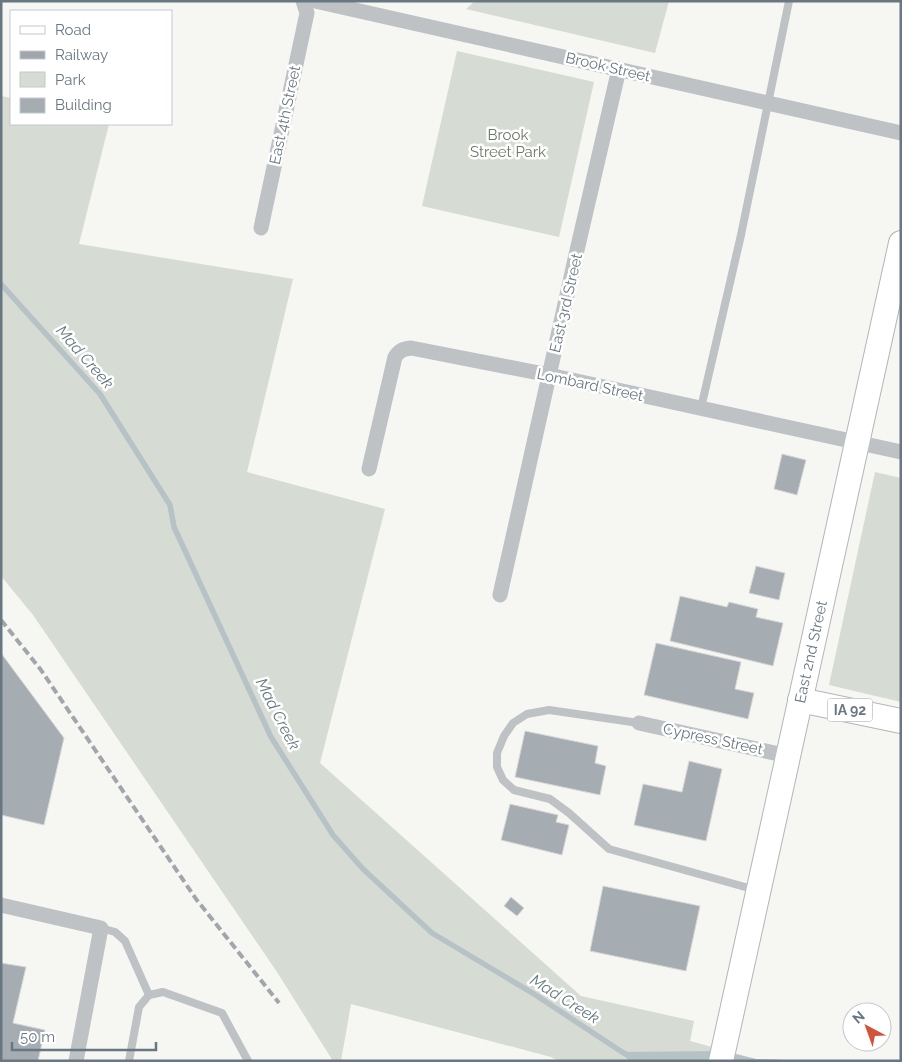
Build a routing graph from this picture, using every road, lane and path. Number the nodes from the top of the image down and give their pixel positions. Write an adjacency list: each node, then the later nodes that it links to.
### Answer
1 (303, 1): 7 (street, East 4th Street)
2 (316, 1): 4 (street, Brook Street)
3 (789, 1): 5 (lane)
4 (619, 69): 5 (street, Brook Street); 9 (street, East 3rd Street)
5 (767, 102): 6 (street, Brook Street); 10 (lane)
6 (901, 133)
7 (261, 228)
8 (901, 244): 11 (main road, East 2nd Street)
9 (549, 375): 10 (street, Lombard Street); 13 (street, Lombard Street); 14 (street, East 3rd Street)
10 (701, 408): 11 (street, Lombard Street)
11 (857, 444): 12 (street, Lombard Street); 15 (main road, East 2nd Street)
12 (901, 452)
13 (369, 470)
14 (500, 596)
15 (800, 700): 16 (main road, IA 92); 18 (main road, East 2nd Street)
16 (901, 721)
17 (639, 723): 18 (street, Cypress Street); 19 (lane)
18 (788, 756): 19 (main road, East 2nd Street)
19 (758, 890): 26 (main road, East 2nd Street)
20 (1, 905): 21 (street)
21 (100, 928): 22 (lane); 23 (street)
22 (149, 995): 24 (lane); 25 (lane)
23 (76, 1061)
24 (129, 1061)
25 (248, 1061)
26 (722, 1061)

